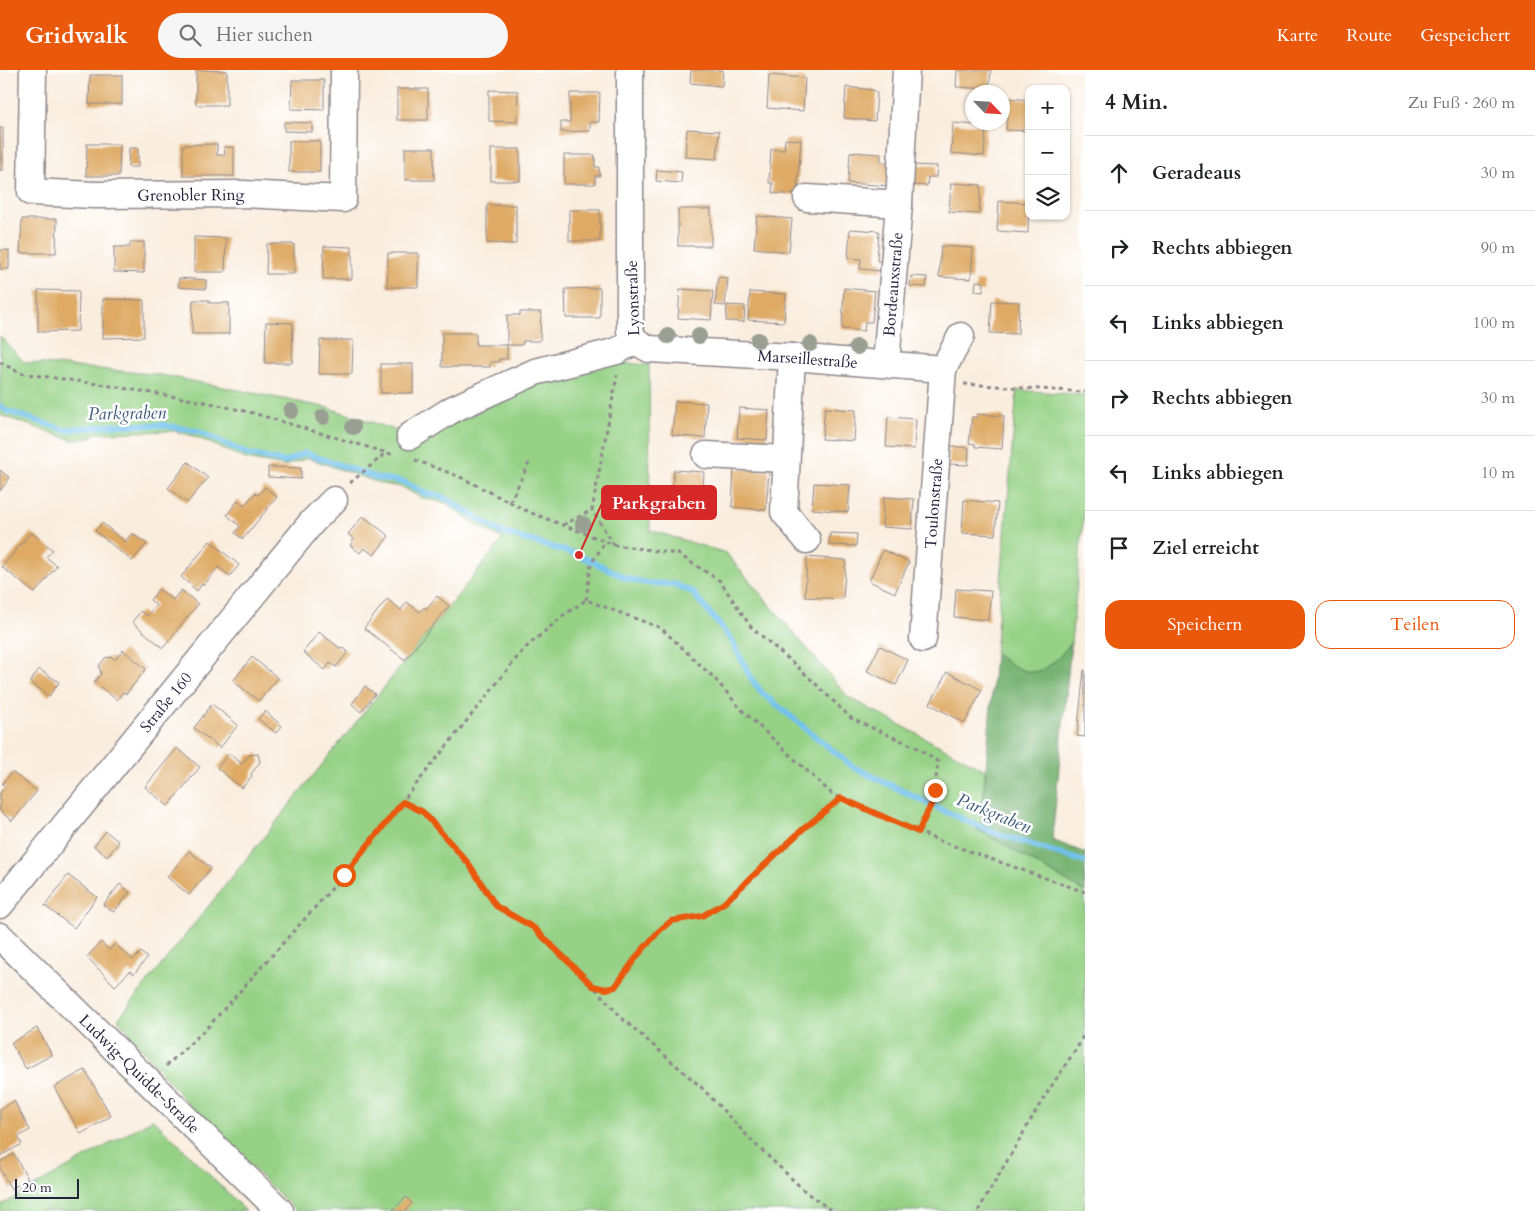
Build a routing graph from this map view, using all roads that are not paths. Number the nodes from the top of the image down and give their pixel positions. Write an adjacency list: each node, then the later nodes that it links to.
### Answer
1 (33, 70): 2 (street, Grenobler Ring)
2 (344, 70)
3 (630, 70): 8 (street, Lyonstraße)
4 (906, 70): 6 (street, Bordeauxstraße)
5 (807, 198): 6 (street)
6 (899, 204): 10 (street, Bordeauxstraße)
7 (961, 336): 11 (street)
8 (635, 342): 9 (street, Marseillestraße); 12 (street, Lyonstraße)
9 (792, 357): 10 (street, Marseillestraße); 14 (street)
10 (886, 364): 11 (street, Marseillestraße)
11 (951, 376): 17 (street, Toulonstraße)
12 (407, 450)
13 (706, 455): 14 (street)
14 (785, 459): 16 (street)
15 (343, 491): 18 (street, Straße 160)
16 (807, 540)
17 (923, 639)
18 (0, 905)
19 (0, 936): 20 (street, Ludwig-Quidde-Straße)
20 (280, 1211)

